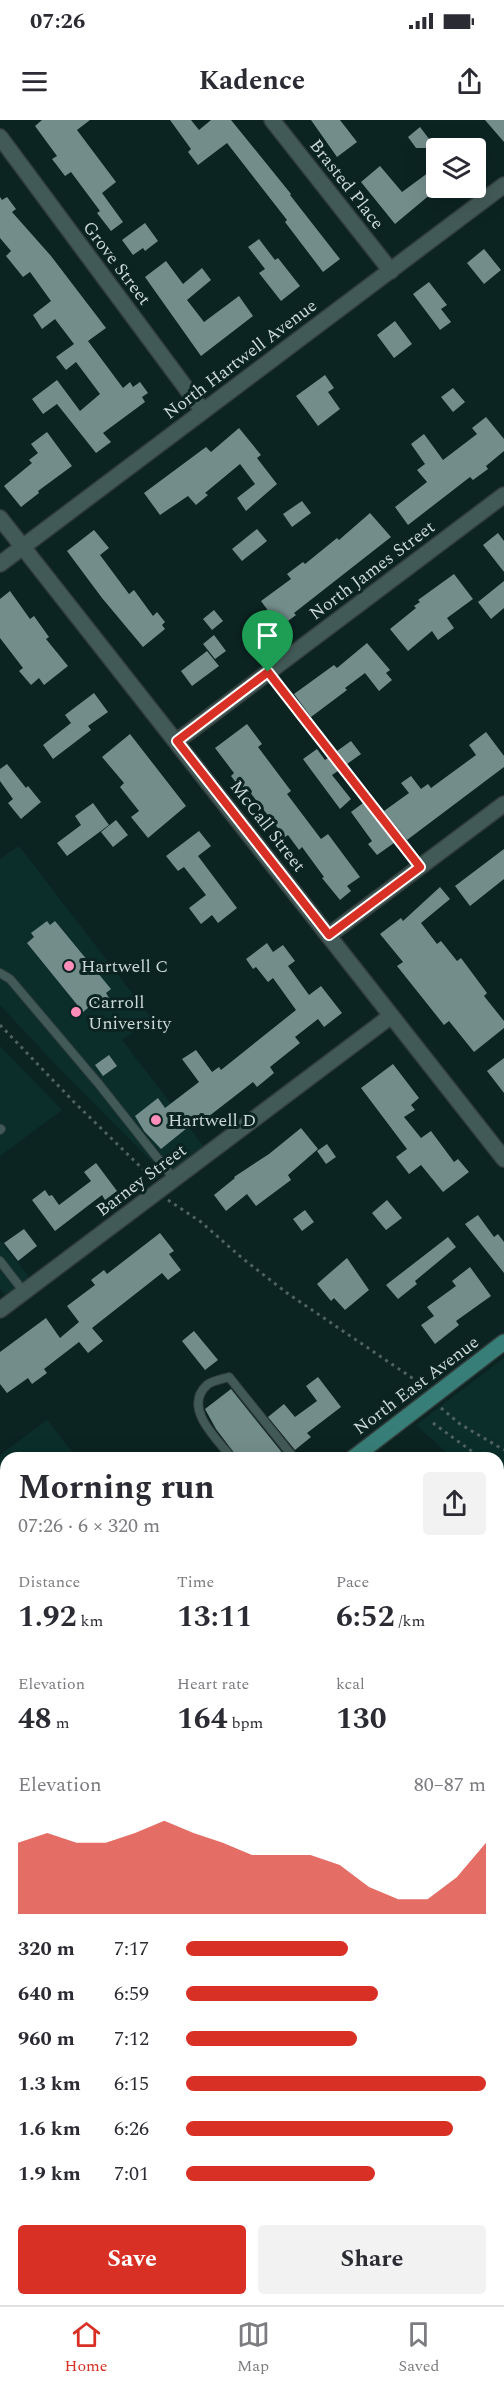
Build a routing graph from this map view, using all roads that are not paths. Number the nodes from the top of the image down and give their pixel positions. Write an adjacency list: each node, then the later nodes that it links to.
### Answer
1 (272, 120): 4 (street, Brasted Place)
2 (0, 137): 5 (street, Grove Street)
3 (504, 185): 4 (street, North Hartwell Avenue)
4 (391, 271): 5 (street, North Hartwell Avenue)
5 (203, 411): 8 (street, North Hartwell Avenue)
6 (504, 495): 10 (street, North James Street)
7 (0, 518): 8 (street, McCall Street)
8 (22, 548): 9 (street, North Hartwell Avenue); 11 (street, McCall Street)
9 (0, 564)
10 (268, 672): 11 (street, North James Street); 13 (lane)
11 (177, 741): 14 (street, McCall Street)
12 (504, 804): 13 (street)
13 (420, 867): 14 (street)
14 (329, 935): 16 (street, McCall Street)
15 (0, 973): 18 (lane)
16 (391, 1016): 17 (street, McCall Street); 18 (street, Barney Street)
17 (504, 1159)
18 (174, 1179): 20 (street, Barney Street)
19 (0, 1260): 20 (lane)
20 (24, 1292): 21 (street, Barney Street)
21 (0, 1310)
22 (504, 1342): 25 (main road, North East Avenue)
23 (227, 1452): 24 (lane)
24 (289, 1452)
25 (361, 1452)

